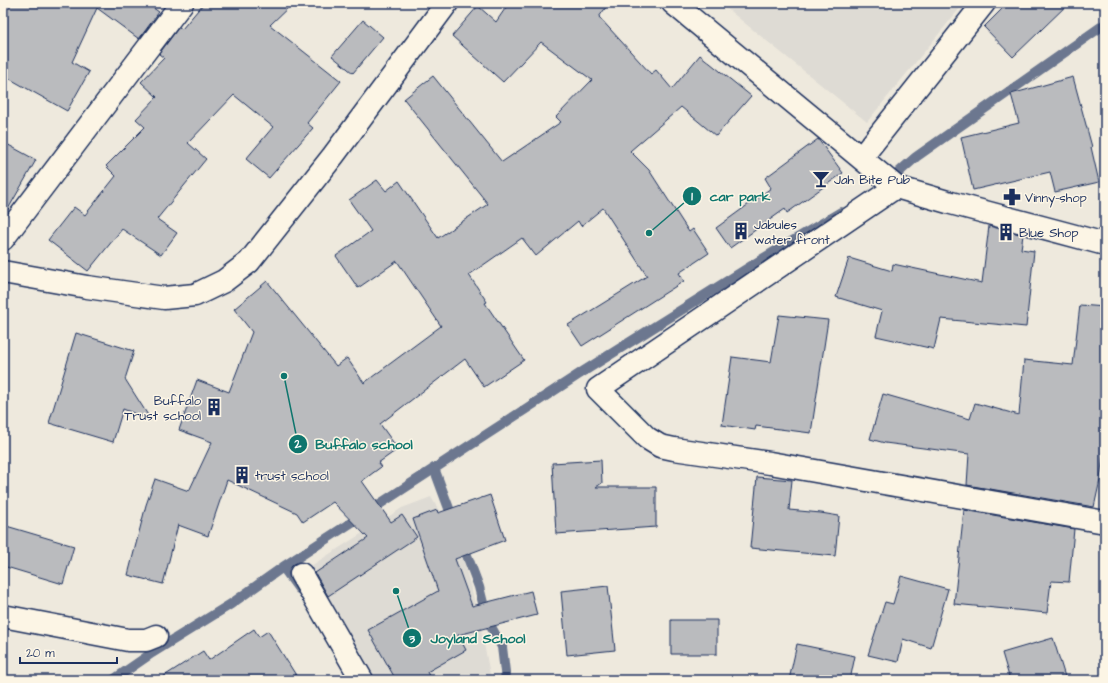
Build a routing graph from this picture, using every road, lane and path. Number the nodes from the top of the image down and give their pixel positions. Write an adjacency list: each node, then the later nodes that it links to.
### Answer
1 (182, 3): 7 (street)
2 (447, 3): 9 (street)
3 (673, 3): 5 (street)
4 (984, 3): 5 (street)
5 (860, 158): 6 (street)
6 (896, 187): 8 (street); 10 (street)
7 (3, 239)
8 (1105, 244)
9 (3, 272)
10 (1105, 522)
11 (301, 574): 14 (street)
12 (3, 616): 13 (street)
13 (156, 636)
14 (362, 680)

